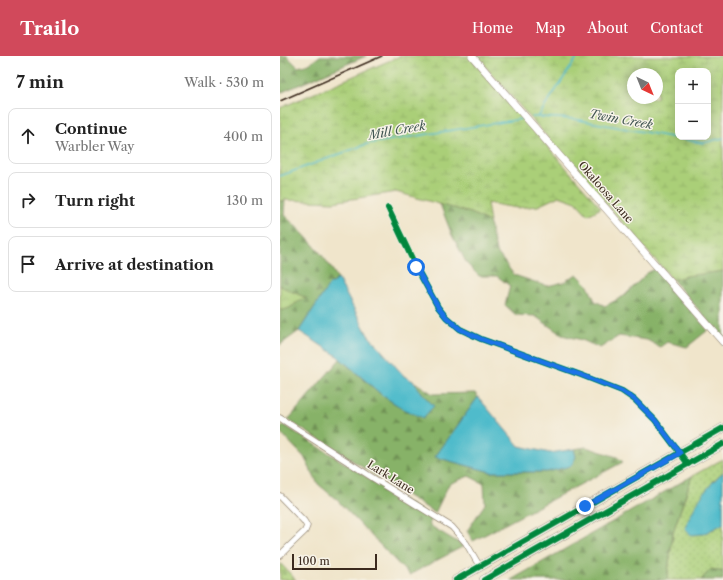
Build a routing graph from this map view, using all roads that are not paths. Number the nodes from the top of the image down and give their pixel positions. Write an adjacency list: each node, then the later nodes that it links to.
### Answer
1 (472, 56): 3 (street, Okaloosa Lane)
2 (388, 208): 7 (street)
3 (723, 342)
4 (280, 418): 13 (street, Lark Lane)
5 (723, 428): 7 (main road)
6 (723, 444): 8 (main road)
7 (680, 453): 8 (street); 10 (main road)
8 (688, 464): 11 (main road)
9 (280, 496): 12 (street)
10 (548, 527): 11 (street); 13 (main road)
11 (555, 539): 15 (main road)
12 (280, 554)
13 (480, 567): 14 (main road)
14 (456, 580)
15 (484, 580)

